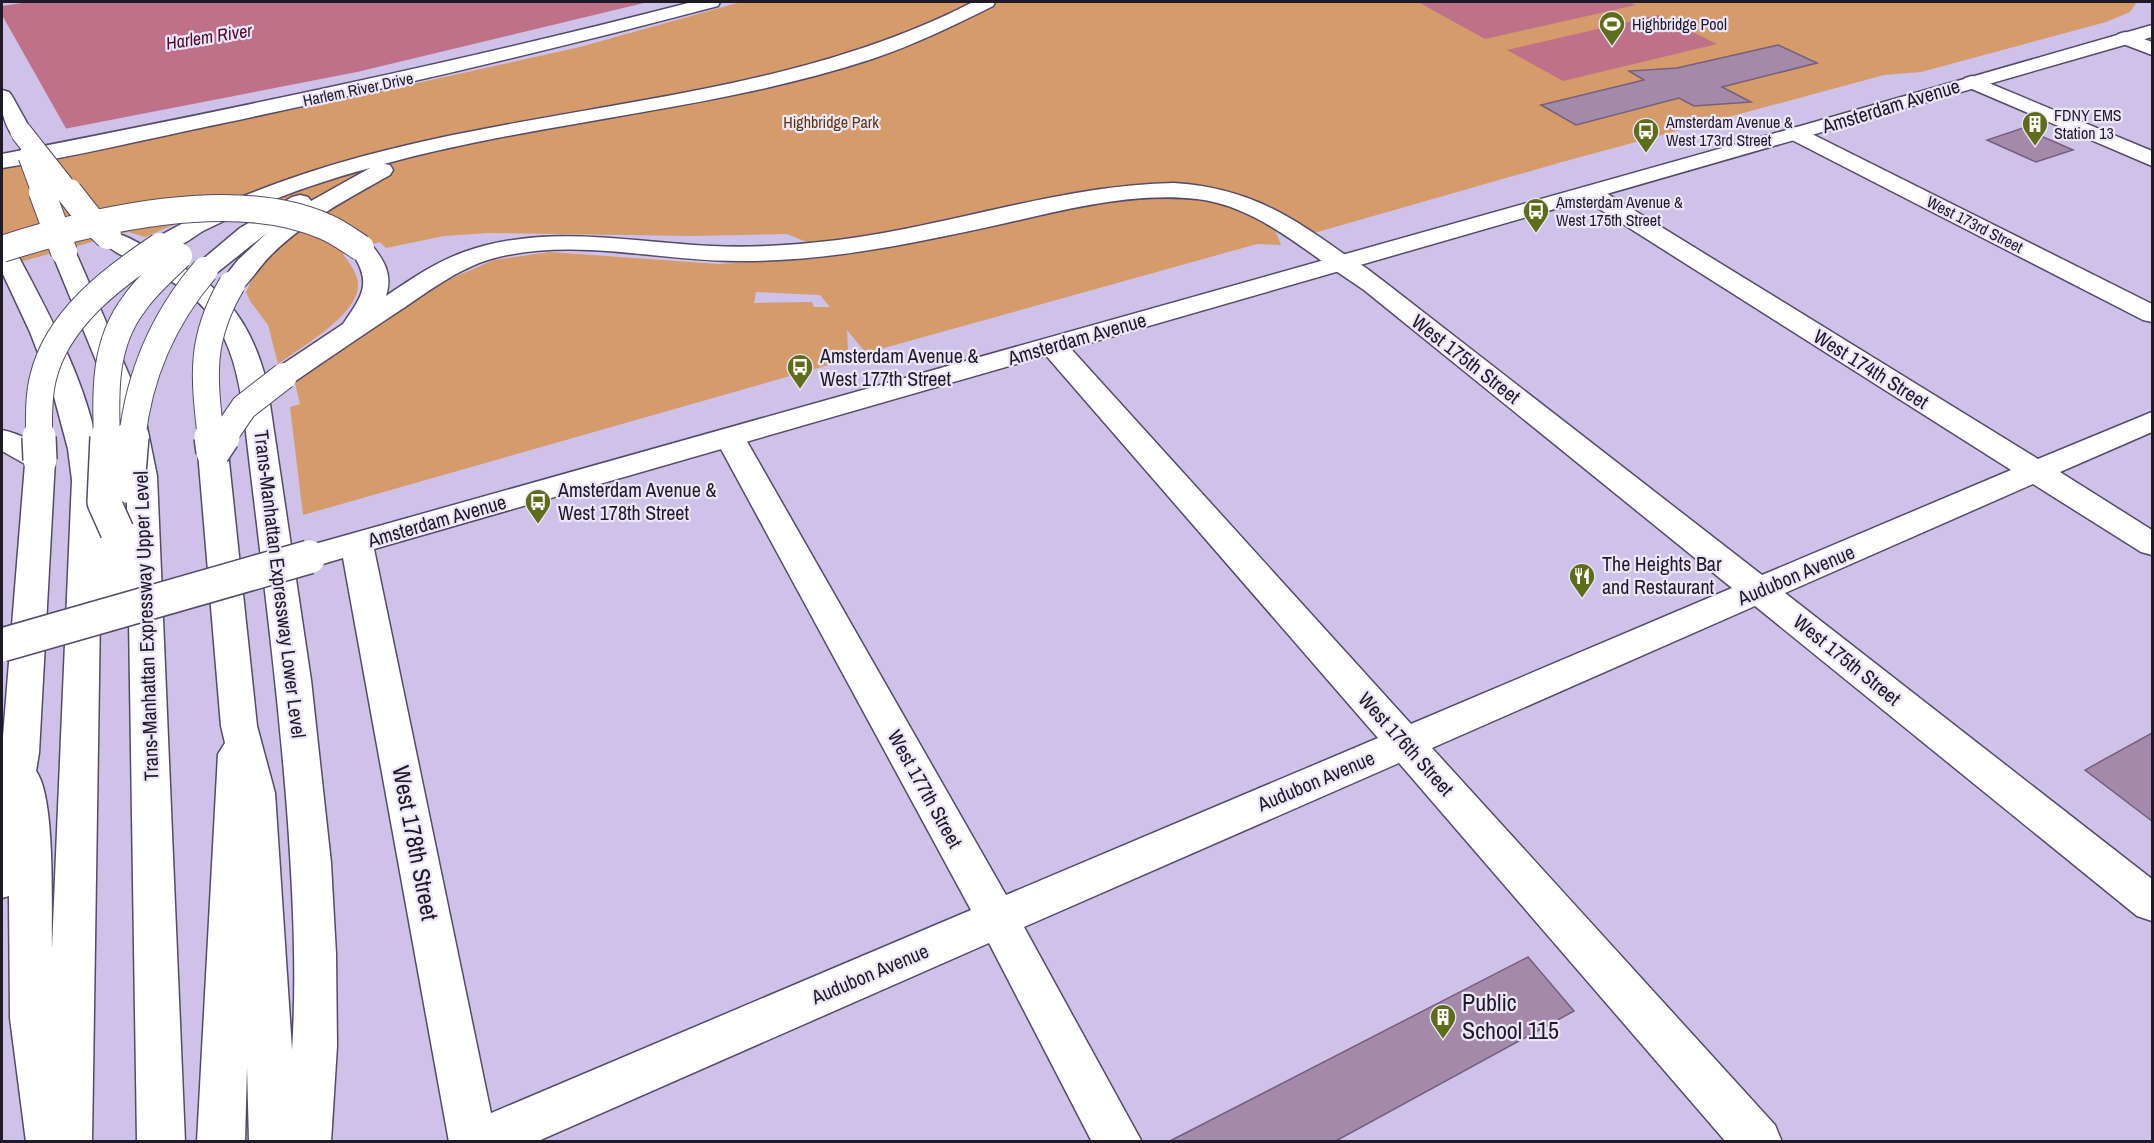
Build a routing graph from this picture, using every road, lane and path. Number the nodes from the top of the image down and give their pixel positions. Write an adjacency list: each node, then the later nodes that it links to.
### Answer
1 (677, 2): 11 (main road, Harlem River Drive)
2 (711, 2): 13 (main road, Harlem River Drive)
3 (996, 3): 15 (main road); 16 (main road)
4 (2152, 31): 5 (main road, Amsterdam Avenue)
5 (2125, 38): 6 (main road); 7 (main road, Amsterdam Avenue)
6 (2152, 49)
7 (1972, 82): 10 (main road, Amsterdam Avenue); 12 (main road)
8 (2, 96): 9 (main road)
9 (21, 132): 40 (main road, Trans-Manhattan Expressway Lower Level, bridge); 43 (main road, Trans-Manhattan Expressway Upper Level, bridge)
10 (1798, 134): 14 (main road, Amsterdam Avenue); 19 (main road, West 173rd Street)
11 (2, 150)
12 (2152, 159)
13 (2, 161)
14 (1590, 193): 18 (main road, Amsterdam Avenue); 27 (main road, West 174th Street)
15 (303, 207): 25 (main road, bridge); 28 (main road, bridge)
16 (170, 251): 26 (main road, bridge); 28 (main road, bridge)
17 (5, 255): 20 (main road, bridge); 42 (main road)
18 (1342, 264): 20 (main road, West 175th Street); 21 (main road, Amsterdam Avenue); 31 (main road, West 175th Street)
19 (2152, 314)
20 (352, 330): 25 (main road, West 175th Street, bridge)
21 (1053, 346): 23 (main road, Amsterdam Avenue); 35 (main road, West 176th Street)
22 (2152, 421): 27 (main road, Audubon Avenue)
23 (730, 438): 29 (main road, Amsterdam Avenue); 39 (main road, West 177th Street)
24 (2, 439): 26 (main road)
25 (213, 452): 34 (main road)
26 (40, 460): 36 (main road)
27 (2036, 472): 30 (main road, West 174th Street); 31 (main road, Audubon Avenue)
28 (117, 531): 32 (main road)
29 (357, 544): 32 (main road, Amsterdam Avenue, bridge); 45 (main road, West 178th Street)
30 (2152, 544)
31 (1760, 591): 35 (main road, Audubon Avenue); 38 (main road, West 175th Street)
32 (116, 612): 33 (main road, Amsterdam Avenue, bridge)
33 (2, 645)
34 (239, 726): 40 (main road); 44 (main road)
35 (1405, 743): 39 (main road, Audubon Avenue); 48 (main road, West 176th Street)
36 (20, 753): 37 (main road); 41 (main road)
37 (2, 881)
38 (2152, 903)
39 (997, 919): 46 (main road, Audubon Avenue); 47 (main road, West 177th Street)
40 (291, 1139)
41 (50, 1142)
42 (68, 1142)
43 (161, 1142)
44 (221, 1142)
45 (473, 1142)
46 (480, 1142)
47 (1118, 1142)
48 (1758, 1142)

